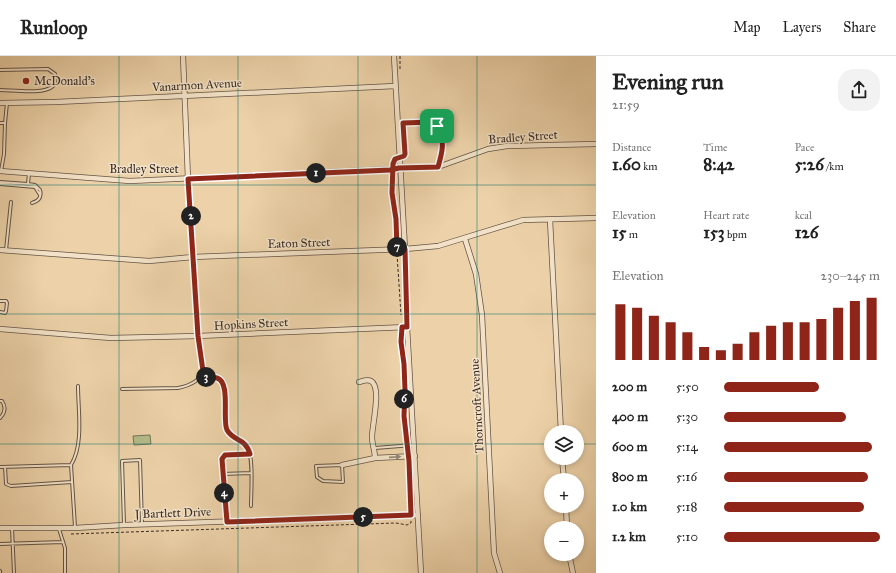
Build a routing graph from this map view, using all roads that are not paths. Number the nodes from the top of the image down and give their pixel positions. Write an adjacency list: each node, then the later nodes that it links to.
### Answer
1 (183, 56): 6 (street)
2 (394, 56): 4 (street)
3 (0, 70): 5 (lane)
4 (395, 86): 6 (street, Vanarmon Avenue); 11 (street)
5 (0, 90)
6 (185, 96): 8 (street, Vanarmon Avenue); 18 (street)
7 (0, 103): 8 (street, Vanarmon Avenue)
8 (7, 103): 10 (lane)
9 (0, 122): 10 (lane)
10 (5, 123): 13 (lane)
11 (397, 124): 14 (lane); 15 (street)
12 (596, 144): 14 (street, Bradley Street)
13 (2, 158): 16 (lane)
14 (438, 167): 15 (street, Bradley Street)
15 (399, 168): 18 (street, Bradley Street); 27 (street)
16 (0, 171): 17 (street, Bradley Street)
17 (29, 173): 18 (street, Bradley Street); 20 (lane)
18 (188, 179): 29 (street)
19 (0, 183): 20 (lane); 21 (lane)
20 (28, 184): 21 (lane)
21 (41, 196): 23 (lane)
22 (11, 202): 28 (lane)
23 (32, 203)
24 (596, 218): 25 (street, Eaton Street)
25 (550, 220): 26 (street, Eaton Street); 41 (street)
26 (465, 238): 27 (street, Eaton Street); 70 (street, Thorncroft Avenue)
27 (405, 249): 29 (street, Eaton Street); 32 (street)
28 (3, 250): 29 (street, Eaton Street)
29 (193, 257): 34 (street)
30 (0, 301): 31 (lane)
31 (0, 312)
32 (404, 327): 34 (street, Hopkins Street); 42 (street)
33 (0, 329): 34 (street, Hopkins Street)
34 (198, 336): 35 (lane)
35 (202, 376): 38 (lane); 44 (lane)
36 (359, 382): 43 (street)
37 (78, 386): 47 (lane)
38 (122, 389)
39 (0, 401): 40 (lane)
40 (0, 418)
41 (561, 425)
42 (415, 445): 43 (lane); 45 (street)
43 (374, 448): 46 (street)
44 (250, 454): 51 (lane); 52 (lane)
45 (415, 456): 46 (street, one-way to 45); 55 (street)
46 (375, 458): 48 (street)
47 (71, 465): 50 (lane); 53 (lane)
48 (342, 465): 48 (lane)
49 (0, 467): 50 (lane)
50 (5, 467): 53 (lane)
51 (251, 473): 52 (lane); 54 (lane)
52 (223, 474): 56 (lane)
53 (72, 482): 62 (lane)
54 (251, 506)
55 (418, 515): 56 (street, J Bartlett Drive); 69 (street)
56 (227, 522): 58 (street, J Bartlett Drive)
57 (124, 524): 58 (street, J Bartlett Drive); 58 (lane); 62 (street, J Bartlett Drive)
58 (142, 524)
59 (0, 528): 60 (street, J Bartlett Drive)
60 (12, 528): 61 (street, J Bartlett Drive); 65 (lane)
61 (59, 528): 62 (street, J Bartlett Drive); 63 (lane)
62 (75, 528)
63 (63, 542): 65 (lane); 68 (lane)
64 (0, 544): 65 (lane)
65 (12, 544): 67 (lane)
66 (570, 561): 71 (street)
67 (14, 573)
68 (65, 573)
69 (421, 573)
70 (500, 573)
71 (573, 573)

